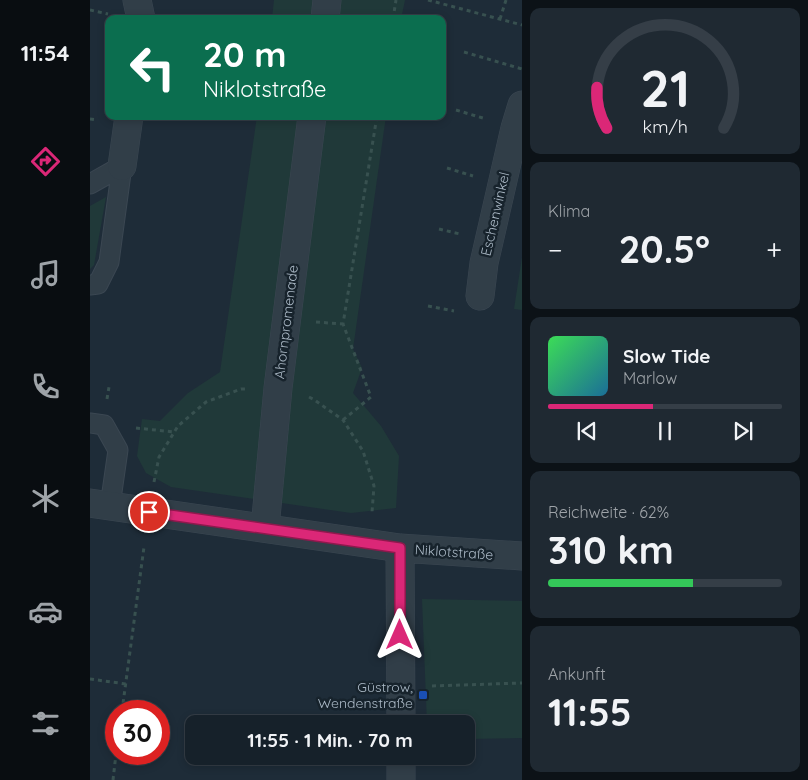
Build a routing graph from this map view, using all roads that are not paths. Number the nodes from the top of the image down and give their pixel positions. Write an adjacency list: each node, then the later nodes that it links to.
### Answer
1 (137, 0): 3 (street)
2 (327, 0): 4 (street)
3 (140, 15)
4 (325, 15)
5 (522, 105): 11 (street, Eschenwinkel)
6 (128, 120): 8 (street)
7 (312, 120): 14 (street, Ahornpromenade)
8 (122, 166): 9 (lane); 10 (lane)
9 (90, 184)
10 (90, 285)
11 (480, 296)
12 (90, 423): 13 (lane)
13 (100, 505): 14 (street, Niklotstraße)
14 (266, 528): 15 (street, Niklotstraße)
15 (400, 548): 16 (street, Niklotstraße); 17 (street)
16 (522, 556)
17 (401, 715)
18 (401, 765): 19 (street)
19 (401, 780)

